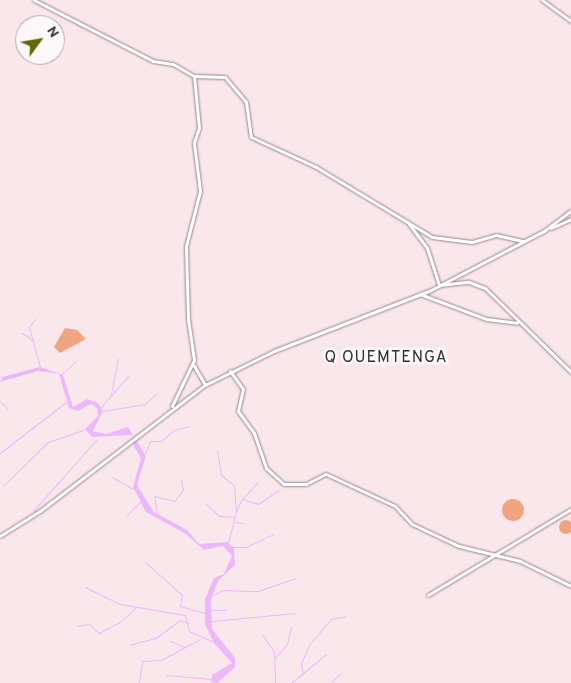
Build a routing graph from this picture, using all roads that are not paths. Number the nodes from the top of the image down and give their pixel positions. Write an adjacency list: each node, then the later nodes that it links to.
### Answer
1 (34, 0): 4 (street)
2 (542, 0): 3 (street)
3 (571, 21)
4 (194, 76): 7 (street); 13 (street)
5 (571, 211): 8 (street)
6 (571, 219): 8 (street)
7 (408, 222): 9 (street); 10 (street)
8 (544, 231): 9 (street)
9 (524, 241): 10 (street)
10 (439, 285): 11 (street); 12 (street)
11 (420, 294): 12 (street); 14 (street)
12 (520, 324): 15 (street)
13 (193, 364): 16 (street); 17 (street)
14 (230, 371): 16 (street); 20 (street)
15 (571, 372)
16 (205, 385): 17 (street)
17 (172, 406): 19 (street)
18 (571, 508): 20 (street)
19 (0, 536)
20 (494, 552): 21 (street); 22 (street)
21 (571, 586)
22 (428, 595)

